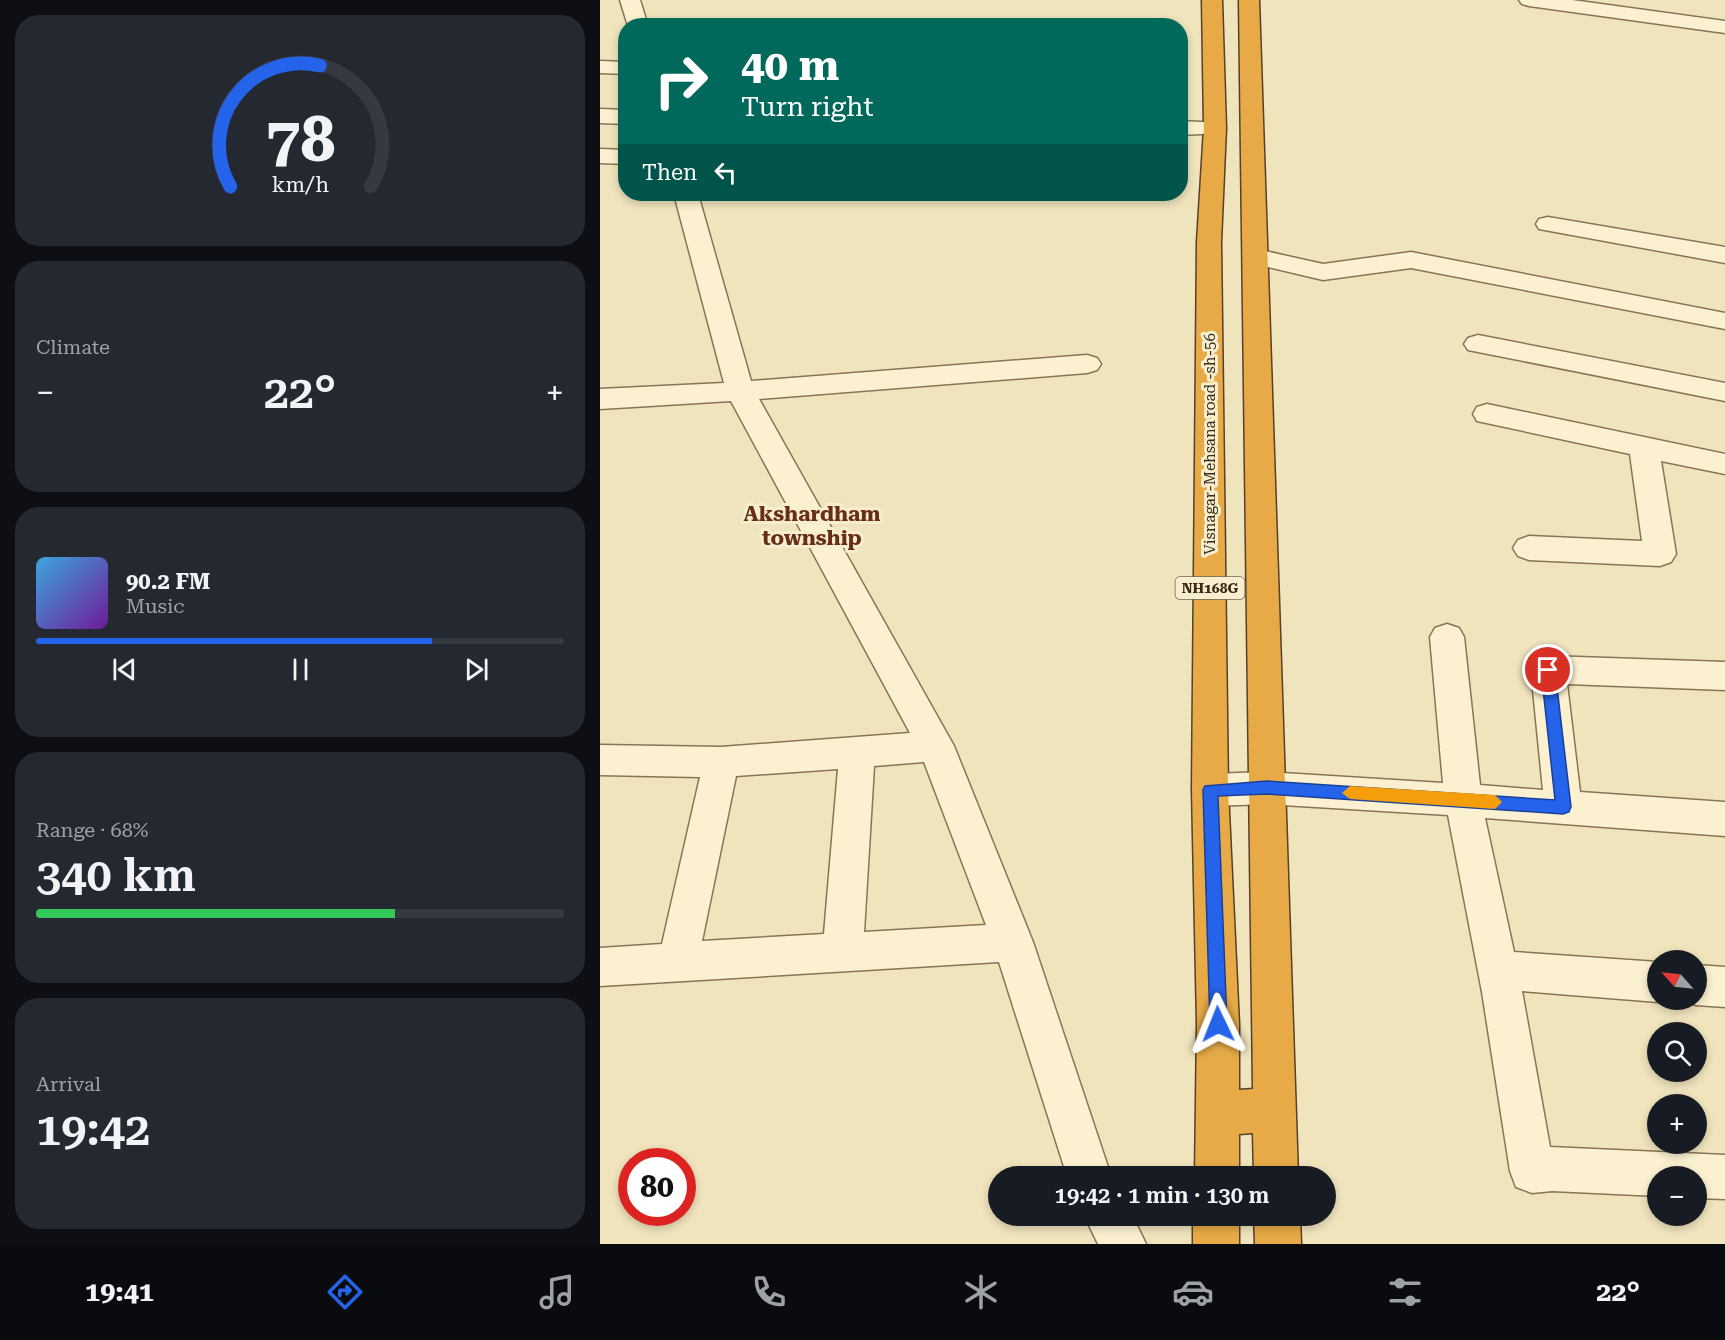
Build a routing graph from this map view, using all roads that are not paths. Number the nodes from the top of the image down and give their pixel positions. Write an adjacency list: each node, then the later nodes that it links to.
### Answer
1 (630, 0): 6 (street)
2 (1212, 0): 14 (highway, Visnagar-Mehsana road -sh-56 / NH168G)
3 (1249, 0): 20 (highway, NH168G)
4 (1529, 0): 7 (street)
5 (1692, 0): 7 (street)
6 (636, 18)
7 (1694, 22): 8 (street)
8 (1725, 27)
9 (600, 67): 10 (street)
10 (618, 68)
11 (600, 116): 12 (street)
12 (618, 117)
13 (1188, 128): 14 (street)
14 (1215, 128): 38 (highway, Visnagar-Mehsana road -sh-56 / NH168G)
15 (600, 156): 16 (street)
16 (618, 157)
17 (688, 201): 24 (street)
18 (1548, 224): 19 (street)
19 (1725, 255)
20 (1256, 257): 21 (street); 37 (highway, NH168G)
21 (1725, 321)
22 (1478, 344): 25 (street)
23 (1087, 364): 24 (street)
24 (740, 391): 26 (street); 33 (street)
25 (1725, 392)
26 (600, 399)
27 (1487, 414): 28 (street)
28 (1644, 447): 29 (street); 30 (street)
29 (1725, 464)
30 (1528, 548)
31 (1447, 637): 39 (street)
32 (1725, 676): 40 (street)
33 (936, 746): 34 (street); 42 (street)
34 (857, 752): 36 (street); 43 (street)
35 (600, 760): 36 (street)
36 (721, 762): 44 (street)
37 (1267, 788): 38 (street); 39 (street); 50 (highway, NH168G)
38 (1210, 790): 51 (highway, Visnagar-Mehsana road -sh-56 / NH168G)
39 (1463, 800): 40 (street); 46 (street)
40 (1563, 807): 41 (street)
41 (1725, 819)
42 (1013, 942): 43 (street); 52 (street)
43 (843, 953): 44 (street)
44 (678, 962): 45 (street)
45 (600, 967)
46 (1498, 969): 47 (street); 55 (street)
47 (1647, 981)
48 (1707, 986): 49 (street)
49 (1725, 987)
50 (1275, 1110): 51 (highway); 54 (highway, NH168G)
51 (1217, 1113): 53 (highway, Visnagar-Mehsana road -sh-56 / NH168G)
52 (1086, 1166)
53 (1217, 1166)
54 (1276, 1166)
55 (1725, 1177)
56 (1113, 1226): 59 (street)
57 (1216, 1226): 60 (highway)
58 (1277, 1226): 61 (highway)
59 (1123, 1244)
60 (1216, 1244)
61 (1278, 1244)

